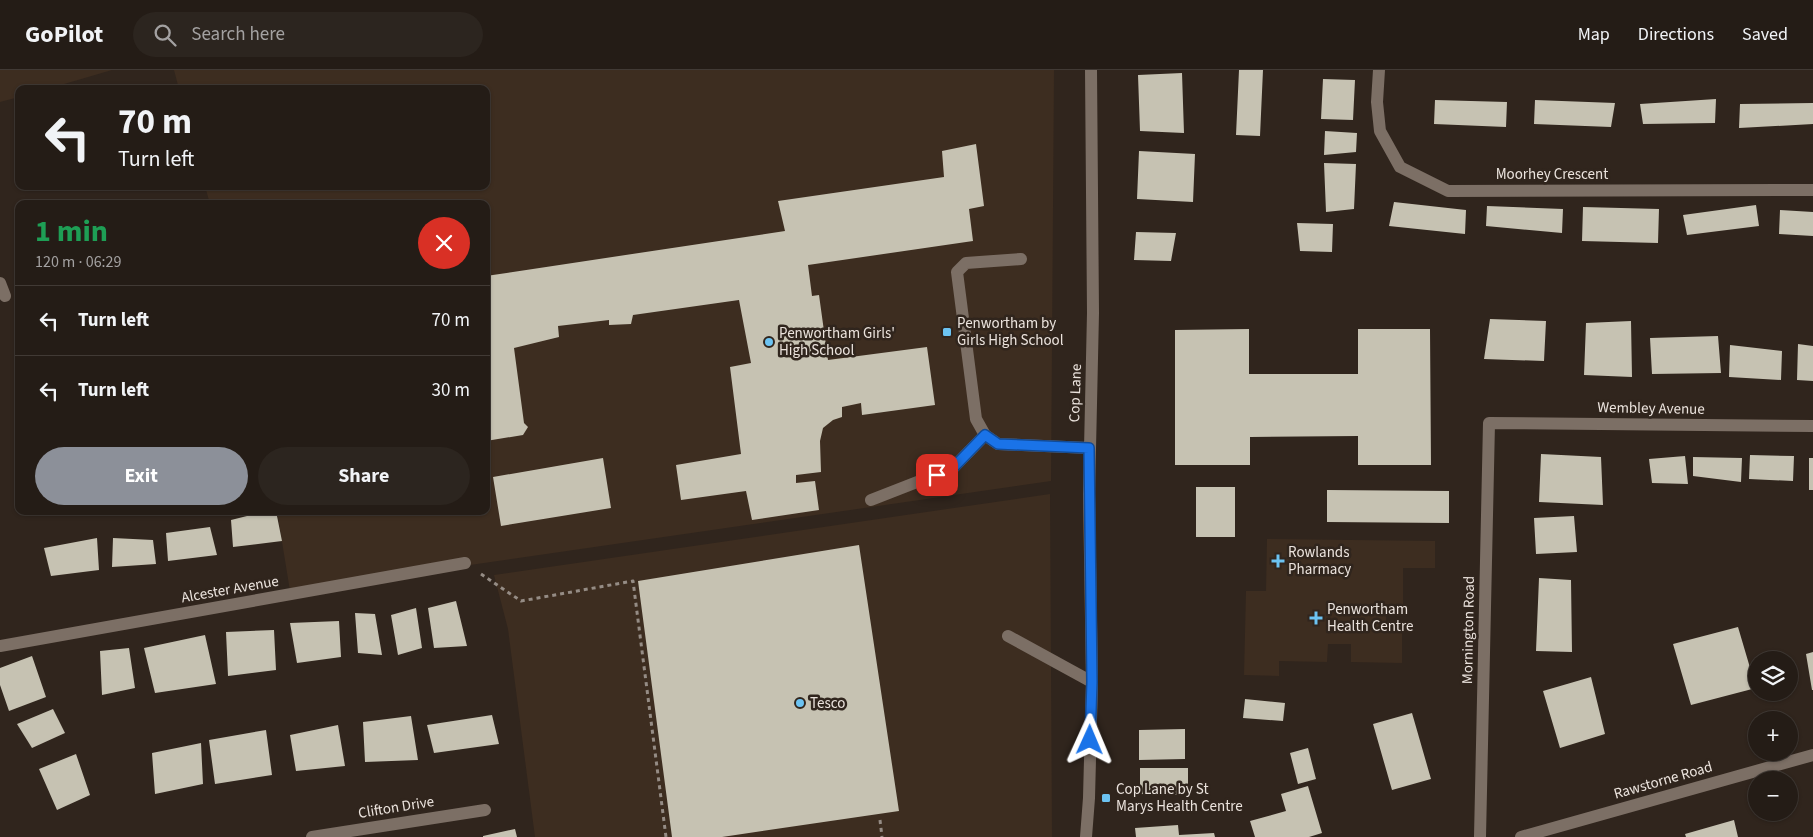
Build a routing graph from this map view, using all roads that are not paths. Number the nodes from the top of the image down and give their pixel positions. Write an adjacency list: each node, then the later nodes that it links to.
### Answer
1 (1091, 70): 10 (street, Cop Lane)
2 (1379, 70): 3 (street, Moorhey Crescent)
3 (1813, 190)
4 (1020, 259): 9 (street)
5 (0, 283): 6 (street)
6 (5, 296)
7 (1489, 423): 8 (street, Wembley Avenue); 20 (street, Mornington Road)
8 (1813, 426)
9 (985, 435): 10 (street); 11 (street)
10 (1089, 448): 15 (street, Cop Lane)
11 (872, 500)
12 (465, 563): 14 (street, Alcester Avenue)
13 (1008, 636): 15 (street)
14 (0, 646)
15 (1092, 682): 19 (street, Cop Lane)
16 (1813, 755): 21 (street, Rawstorne Road)
17 (485, 810): 18 (street, Clifton Drive)
18 (312, 837)
19 (1086, 837)
20 (1480, 837)
21 (1521, 837)

